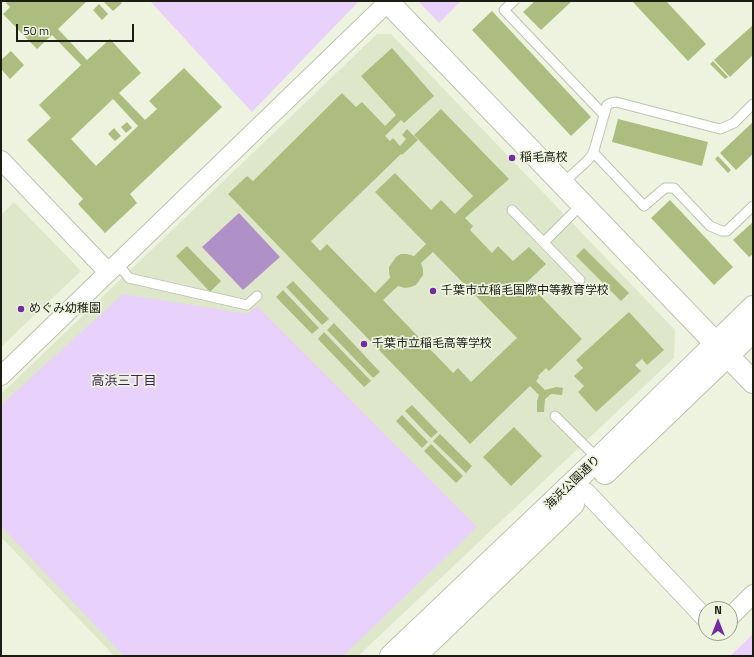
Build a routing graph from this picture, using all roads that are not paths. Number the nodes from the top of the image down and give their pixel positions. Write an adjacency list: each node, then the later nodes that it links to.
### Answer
1 (388, 1): 7 (street); 12 (street)
2 (514, 1): 4 (lane)
3 (753, 104): 4 (lane)
4 (604, 115): 5 (lane)
5 (593, 152): 7 (lane); 9 (lane)
6 (1, 160): 12 (street)
7 (563, 183): 8 (street)
8 (583, 203): 11 (lane); 17 (street)
9 (753, 206)
10 (512, 210): 11 (lane)
11 (544, 242): 13 (lane)
12 (113, 268): 14 (lane); 18 (street)
13 (580, 280)
14 (257, 296)
15 (753, 307): 17 (street, 海浜公園通り)
16 (753, 331): 17 (street, 海浜公園通り)
17 (721, 349): 19 (street); 21 (street, 海浜公園通り); 22 (street, 海浜公園通り)
18 (1, 376)
19 (753, 382)
20 (555, 416): 21 (lane)
21 (598, 459): 26 (street, 海浜公園通り)
22 (586, 492): 25 (street); 27 (street, 海浜公園通り)
23 (753, 594): 24 (street)
24 (738, 609)
25 (698, 611)
26 (391, 656)
27 (415, 656)

